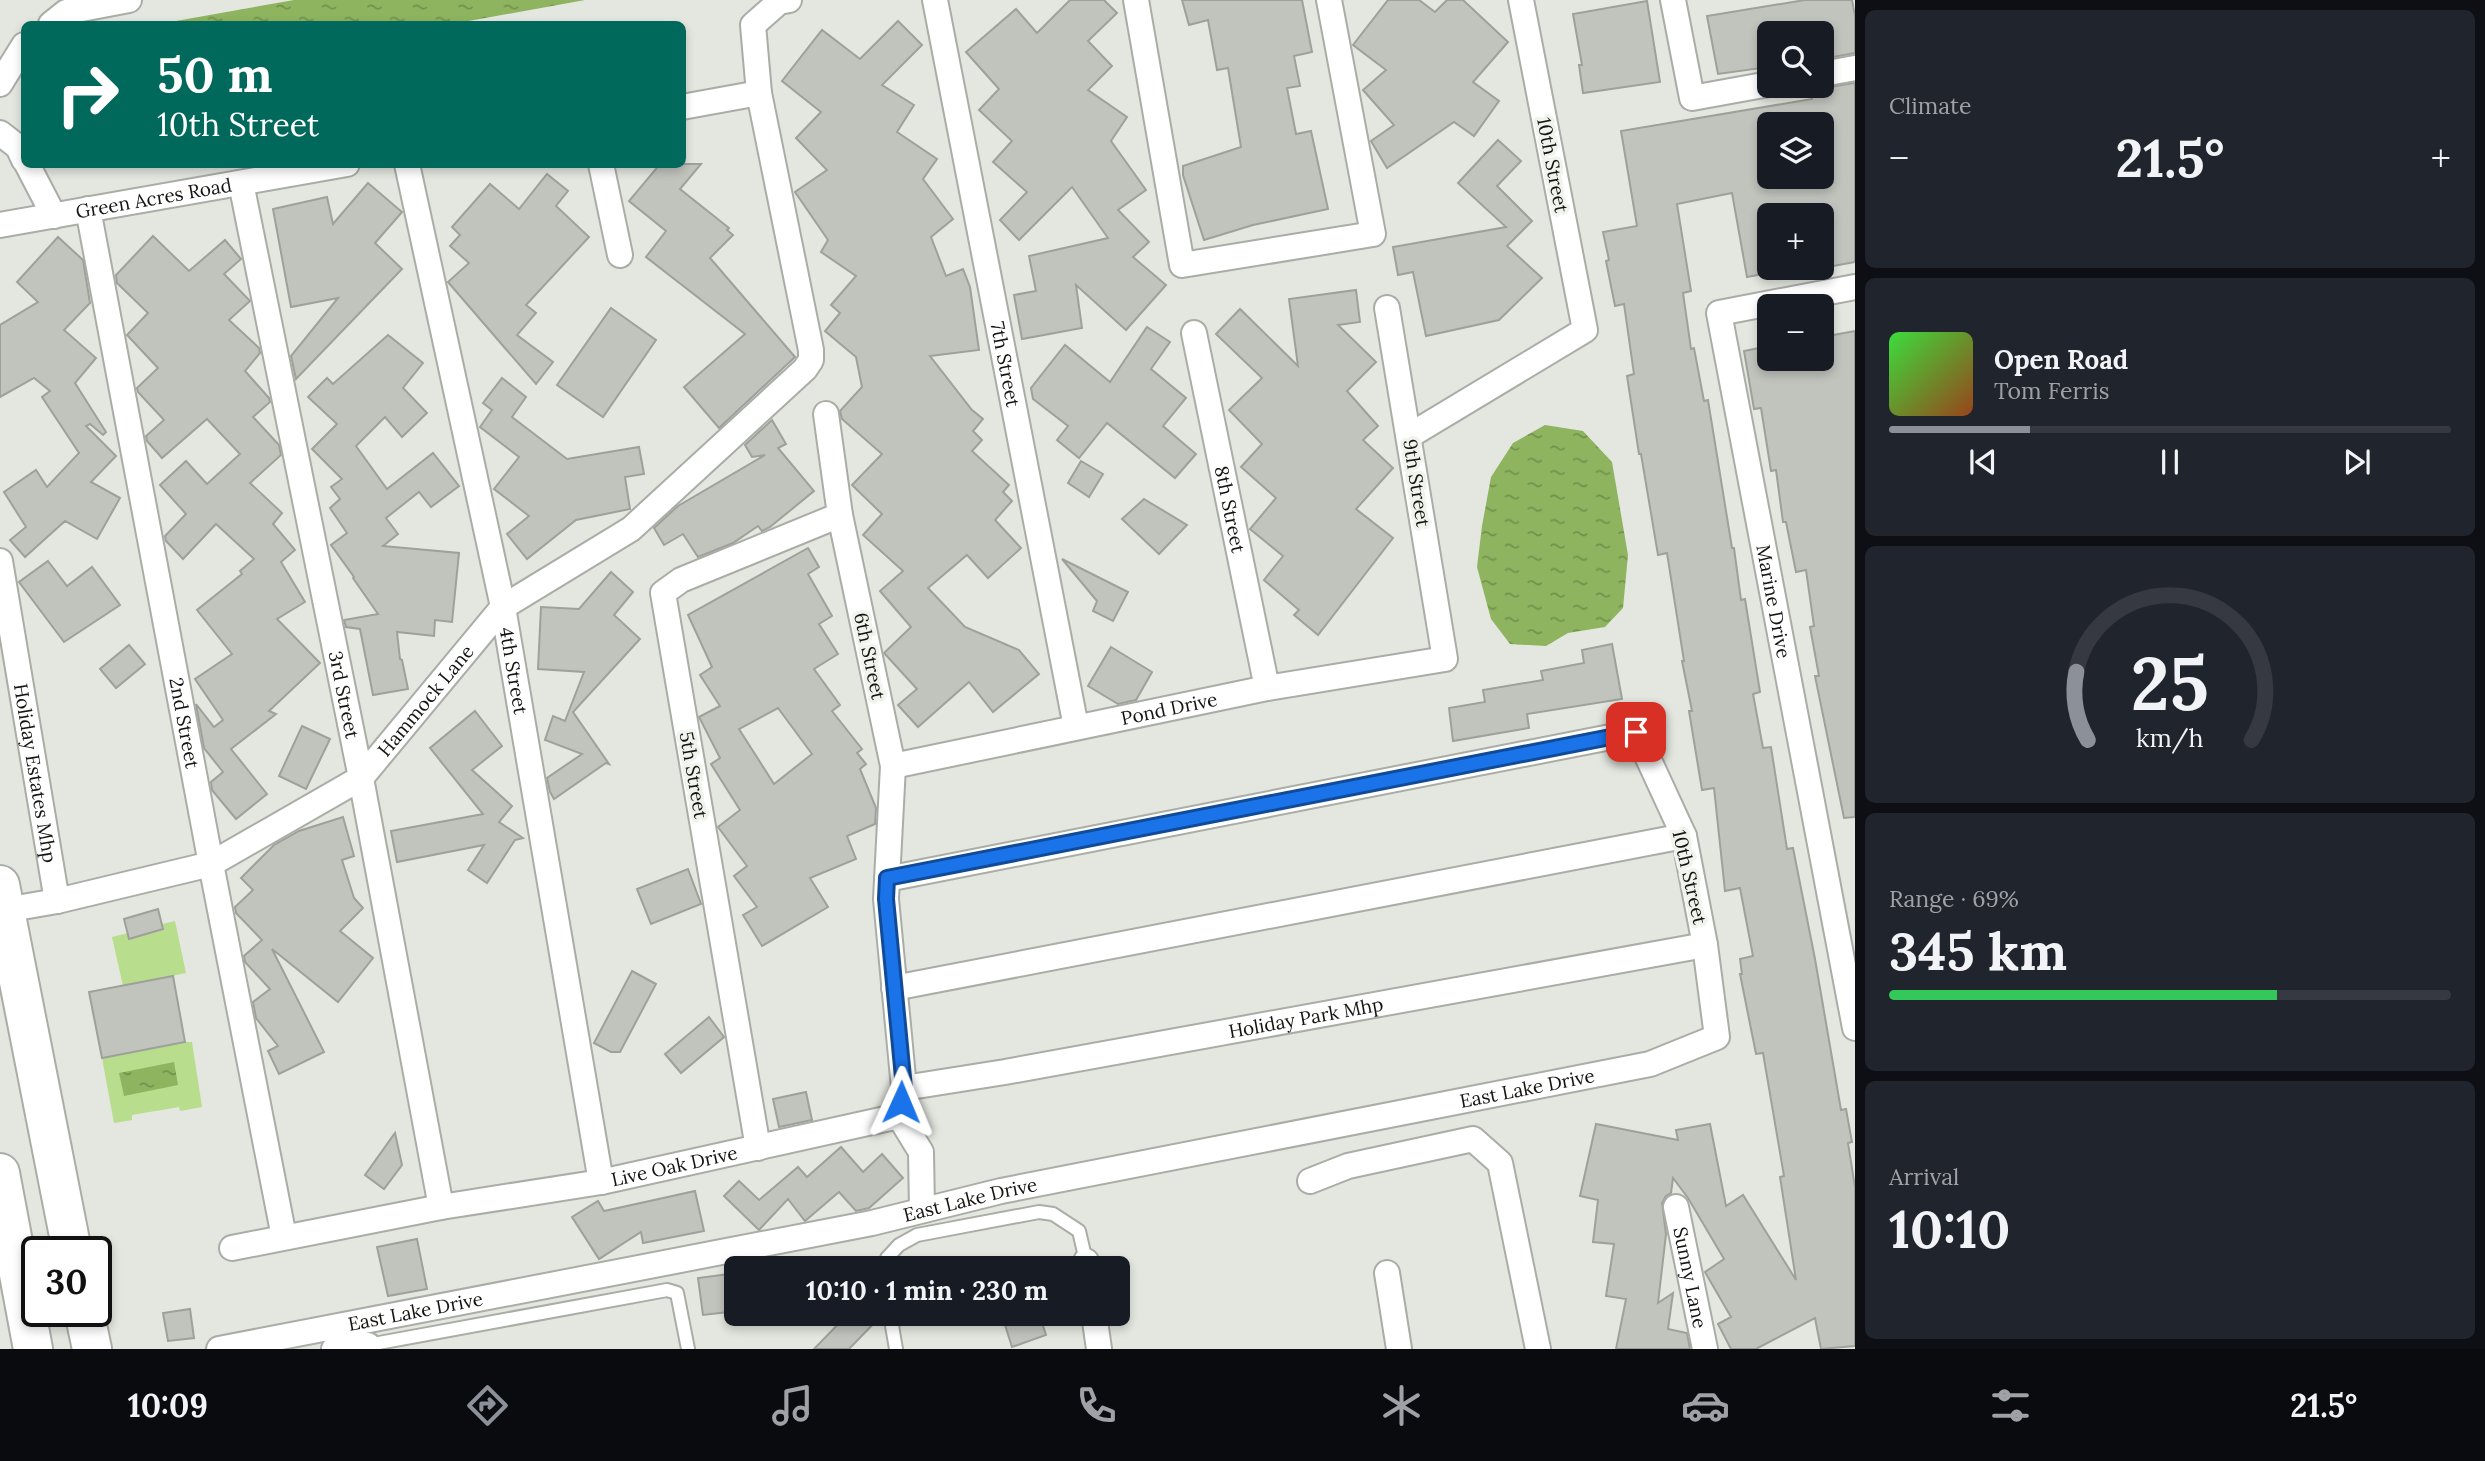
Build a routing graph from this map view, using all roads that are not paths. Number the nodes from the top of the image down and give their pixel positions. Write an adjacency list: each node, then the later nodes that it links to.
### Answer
1 (129, 0): 8 (street)
2 (789, 0): 14 (street)
3 (935, 0): 37 (street, 7th Street)
4 (1136, 0): 5 (street)
5 (1329, 0)
6 (1521, 0): 31 (street, 10th Street)
7 (1673, 0): 13 (street)
8 (55, 21)
9 (21, 50): 12 (street)
10 (1855, 68): 11 (street)
11 (1834, 72)
12 (0, 84)
13 (1757, 86)
14 (759, 93): 15 (street); 34 (street, Hammock Lane)
15 (686, 106)
16 (0, 133): 17 (street)
17 (21, 154)
18 (29, 168): 24 (street)
19 (325, 168): 22 (street, Green Acres Road)
20 (408, 168): 34 (street, 4th Street)
21 (602, 168): 26 (street)
22 (241, 183): 23 (street, Green Acres Road); 39 (street, 3rd Street)
23 (88, 209): 24 (street, Green Acres Road); 41 (street, 2nd Street)
24 (54, 216): 25 (street, Green Acres Road)
25 (0, 225)
26 (620, 255)
27 (1855, 287): 47 (street, Marine Drive)
28 (1387, 308): 31 (street, 9th Street)
29 (1194, 332): 36 (street, 8th Street)
30 (826, 414): 32 (street, 6th Street)
31 (1409, 436): 35 (street, 9th Street)
32 (840, 515): 38 (street, 6th Street); 51 (street, 5th Street)
33 (0, 561): 43 (street, Holiday Estates Mhp)
34 (503, 607): 39 (street, Hammock Lane); 54 (street, 4th Street)
35 (1445, 659): 36 (street, Pond Drive)
36 (1267, 688): 37 (street, Pond Drive)
37 (1076, 727): 38 (street, Pond Drive)
38 (893, 766): 42 (street, 6th Street)
39 (361, 778): 41 (street, Hammock Lane); 56 (street, 3rd Street)
40 (1684, 836): 42 (street, 10th Street); 45 (street, 10th Street); 46 (street)
41 (211, 864): 43 (street, Hammock Lane); 59 (street, 2nd Street)
42 (886, 889): 46 (street)
43 (57, 901): 44 (street, Hammock Lane)
44 (2, 902): 58 (main road)
45 (1706, 945): 48 (street, 10th Street); 49 (street, Holiday Park Mhp)
46 (894, 988): 49 (street)
47 (1855, 1028)
48 (1717, 1037): 57 (street, East Lake Drive)
49 (904, 1088): 50 (street)
50 (899, 1116): 51 (street, Live Oak Drive); 57 (street)
51 (758, 1148): 54 (street, Live Oak Drive)
52 (0, 1173): 68 (main road)
53 (1310, 1181): 76 (street)
54 (601, 1182): 56 (street, Live Oak Drive)
55 (1676, 1206): 77 (street, Sunny Lane)
56 (441, 1207): 59 (street, Live Oak Drive)
57 (922, 1210): 70 (street, East Lake Drive)
58 (69, 1236)
59 (284, 1237): 60 (street, Live Oak Drive)
60 (232, 1248)
61 (889, 1256): 62 (lane)
62 (1085, 1256)
63 (1387, 1273): 75 (street)
64 (892, 1326): 73 (lane)
65 (1096, 1326): 74 (street)
66 (87, 1327): 69 (main road)
67 (369, 1347): 71 (street); 72 (lane)
68 (33, 1349)
69 (92, 1349)
70 (219, 1349)
71 (334, 1349)
72 (688, 1349)
73 (896, 1349)
74 (1099, 1349)
75 (1399, 1349)
76 (1538, 1349)
77 (1705, 1349)

